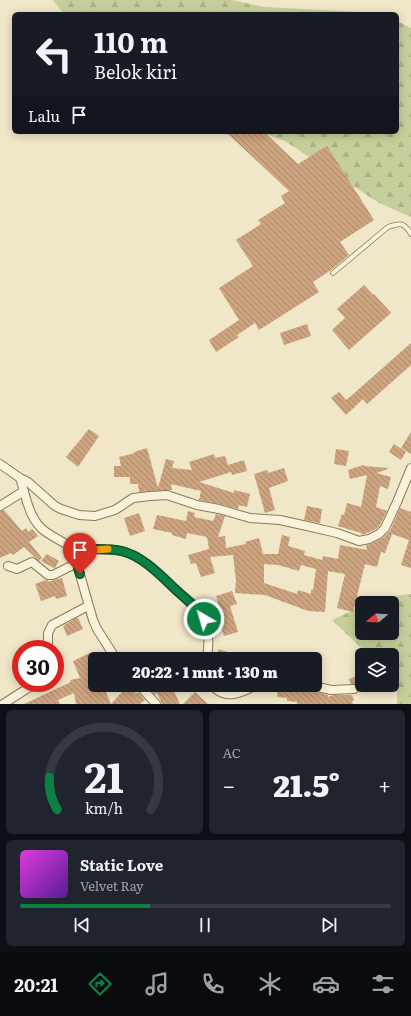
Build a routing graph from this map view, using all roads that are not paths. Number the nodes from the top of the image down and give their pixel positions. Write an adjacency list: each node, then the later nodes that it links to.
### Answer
1 (411, 234): 2 (lane)
2 (333, 273)
3 (0, 464): 5 (street)
4 (411, 468): 5 (street)
5 (20, 478): 6 (street)
6 (24, 491): 7 (street); 8 (street)
7 (0, 506)
8 (72, 547): 9 (street); 14 (street)
9 (77, 563): 10 (street); 11 (street)
10 (8, 566)
11 (88, 606): 12 (street); 13 (street)
12 (48, 640)
13 (112, 652)
14 (209, 652)
15 (322, 688): 16 (street)
16 (354, 689)
17 (22, 692): 21 (street)
18 (145, 692): 22 (street)
19 (222, 692): 20 (street)
20 (241, 692)
21 (3, 704)
22 (156, 704)

